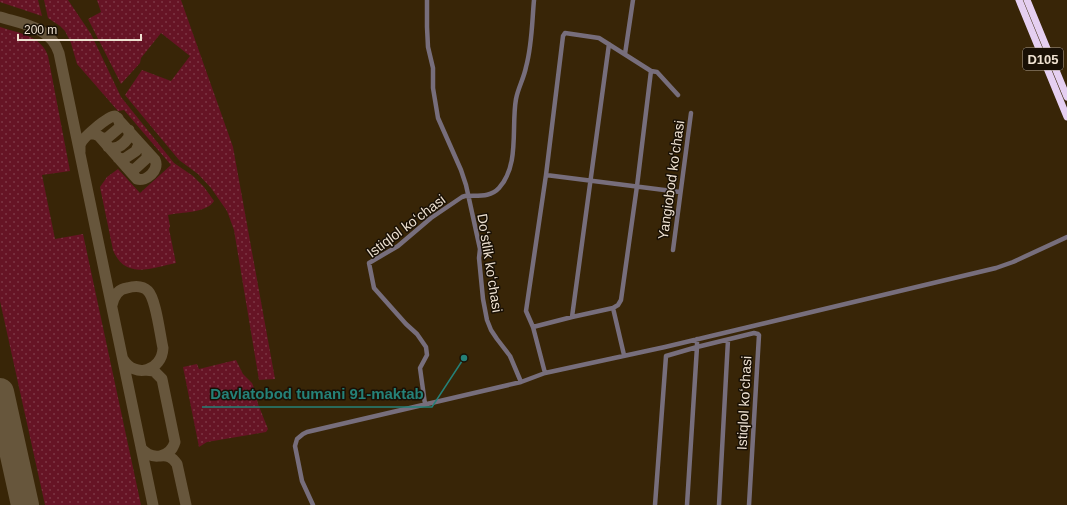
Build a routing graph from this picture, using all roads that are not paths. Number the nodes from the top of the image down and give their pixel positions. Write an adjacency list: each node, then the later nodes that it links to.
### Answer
1 (428, 0): 17 (street, Doʻstlik koʻchasi)
2 (534, 0): 17 (street)
3 (633, 0): 7 (street)
4 (1019, 0): 12 (highway, D105)
5 (1027, 0): 10 (highway, D105)
6 (609, 44): 7 (street, Doʻstlik koʻchasi); 13 (street, Doʻstlik koʻchasi); 14 (street)
7 (625, 54): 8 (street, Doʻstlik koʻchasi)
8 (651, 71): 9 (street, Doʻstlik koʻchasi); 15 (street)
9 (678, 95)
10 (1067, 97)
11 (691, 113): 16 (street, Yangiobod koʻchasi)
12 (1067, 118)
13 (546, 175): 14 (street); 22 (street, Doʻstlik koʻchasi)
14 (591, 180): 15 (street); 21 (street)
15 (637, 186): 16 (street); 20 (street)
16 (680, 192): 19 (street, Yangiobod koʻchasi)
17 (468, 196): 28 (street, Doʻstlik koʻchasi); 29 (street, Istiqlol koʻchasi)
18 (1067, 236): 23 (street)
19 (672, 250)
20 (613, 308): 21 (street); 26 (street)
21 (572, 317): 22 (street)
22 (533, 327): 27 (street, Doʻstlik koʻchasi)
23 (697, 339): 25 (street); 26 (street)
24 (728, 340): 25 (street, Istiqlol koʻchasi); 33 (street, Istiqlol koʻchasi); 34 (street, Istiqlol koʻchasi)
25 (697, 347): 31 (street, Istiqlol koʻchasi); 32 (street)
26 (624, 355): 27 (street)
27 (545, 374): 28 (street)
28 (521, 382): 29 (street)
29 (425, 404): 30 (street)
30 (313, 505)
31 (655, 505)
32 (687, 505)
33 (719, 505)
34 (749, 505)

